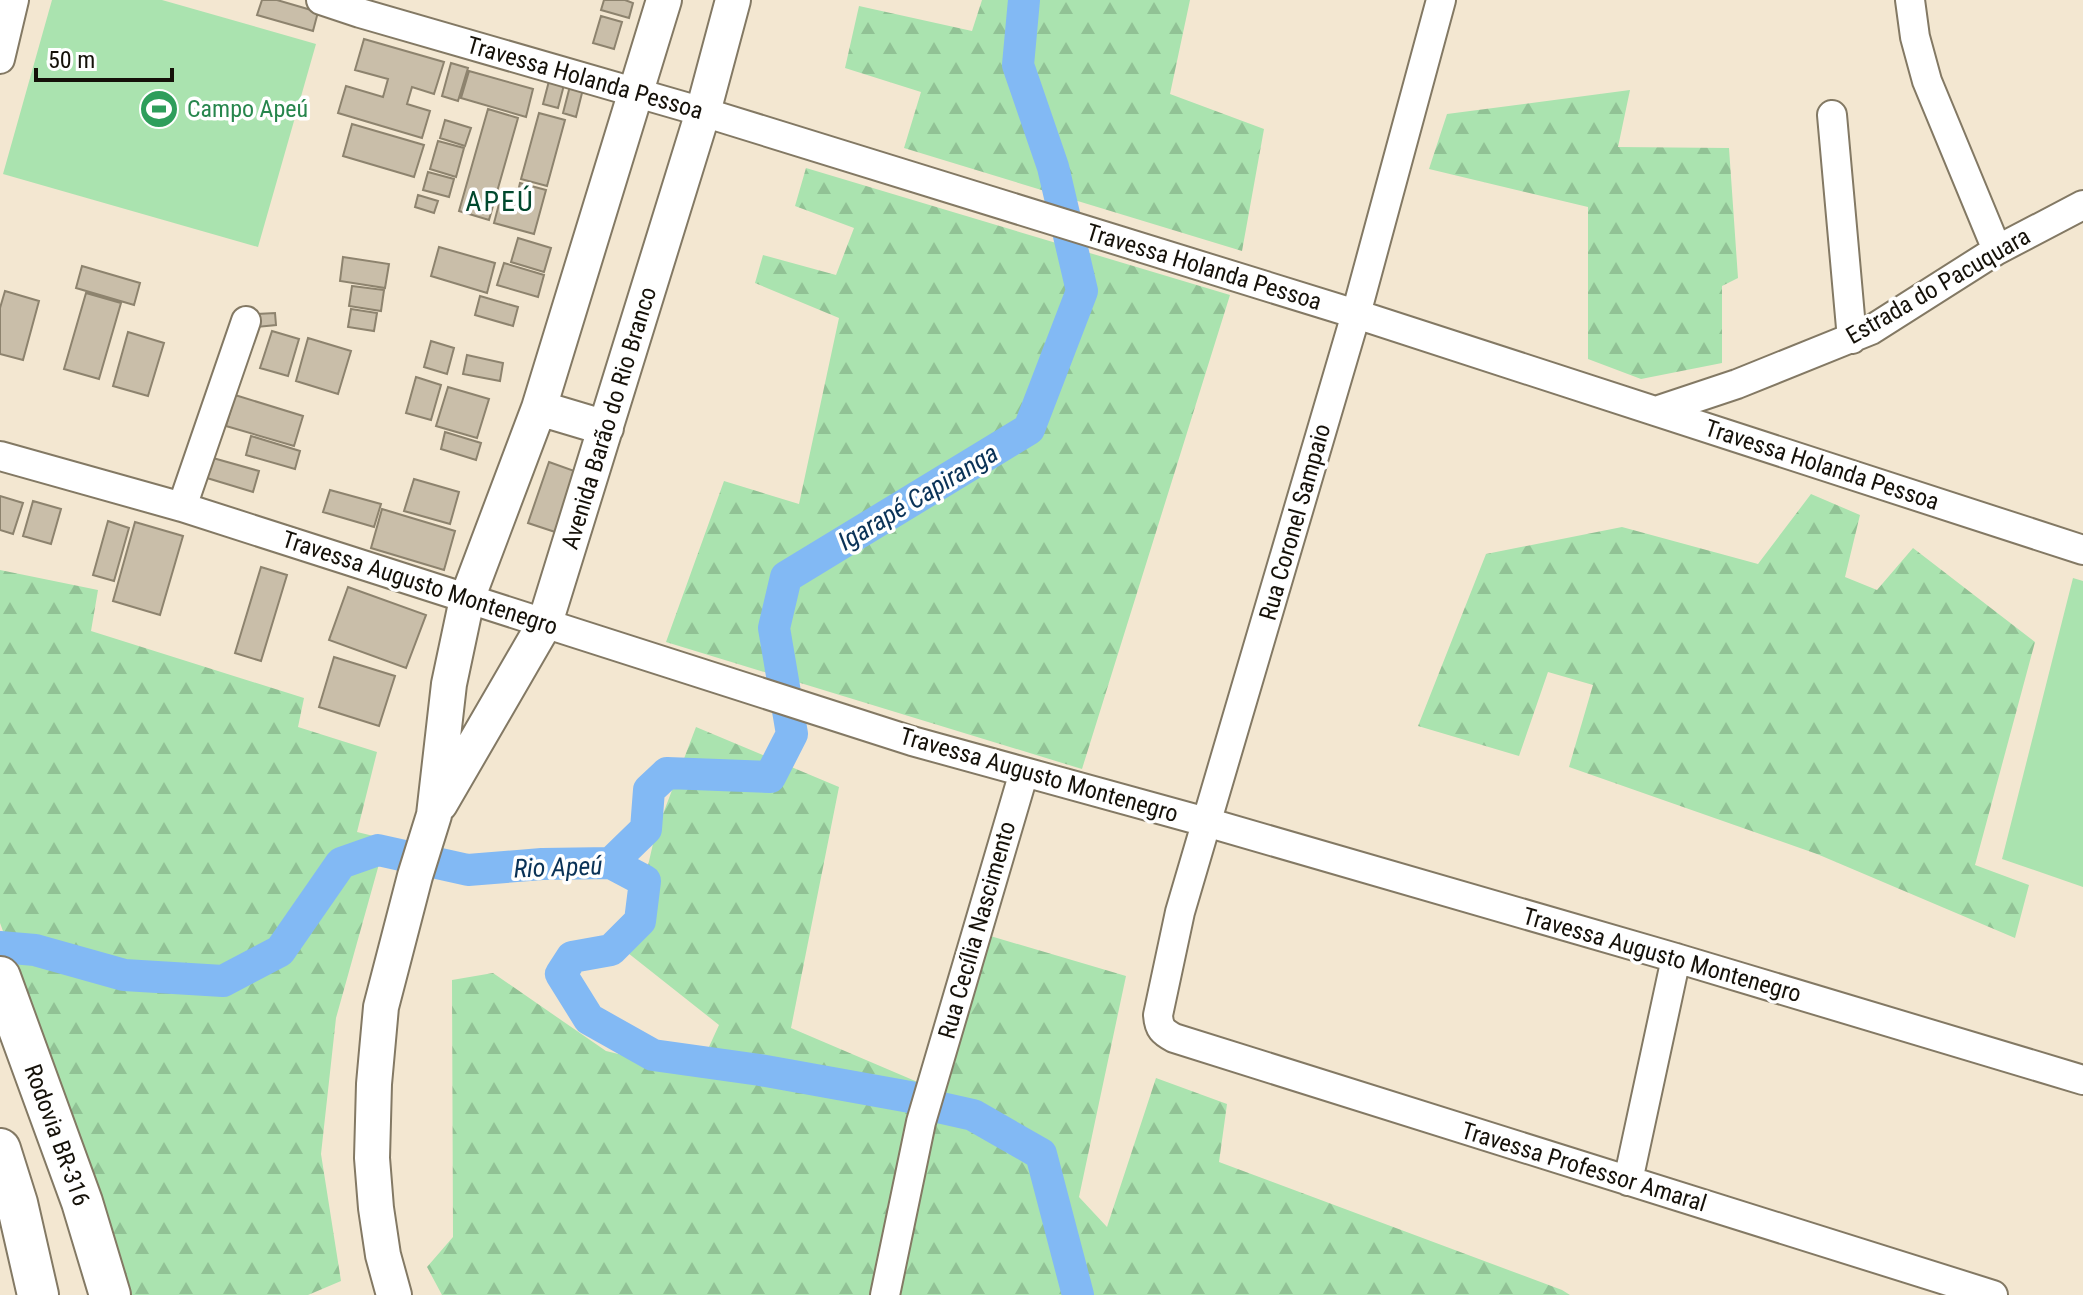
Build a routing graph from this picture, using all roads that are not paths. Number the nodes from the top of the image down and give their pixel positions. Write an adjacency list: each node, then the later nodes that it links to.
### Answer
1 (14, 0): 8 (street)
2 (321, 0): 7 (street, Travessa Holanda Pessoa)
3 (664, 0): 9 (main road, Avenida Barão do Rio Branco)
4 (733, 0): 10 (main road, Avenida Barão do Rio Branco)
5 (1441, 0): 14 (street, Rua Coronel Sampaio)
6 (1910, 0): 13 (street)
7 (362, 7): 9 (street, Travessa Holanda Pessoa)
8 (0, 59)
9 (635, 92): 10 (street, Travessa Holanda Pessoa); 17 (main road, Avenida Barão do Rio Branco)
10 (703, 112): 14 (street, Travessa Holanda Pessoa); 19 (main road, Avenida Barão do Rio Branco)
11 (1832, 115): 16 (street)
12 (2083, 205): 13 (street, Estrada do Pacuquara)
13 (1997, 250): 16 (street, Estrada do Pacuquara)
14 (1356, 314): 18 (street, Travessa Holanda Pessoa); 26 (street, Rua Coronel Sampaio)
15 (246, 321): 21 (street)
16 (1852, 339): 18 (street, Estrada do Pacuquara)
17 (539, 408): 19 (main road); 23 (main road, Avenida Barão do Rio Branco)
18 (1656, 411): 22 (street, Travessa Holanda Pessoa)
19 (606, 428): 24 (main road, Avenida Barão do Rio Branco)
20 (0, 456): 21 (street, Travessa Augusto Montenegro)
21 (182, 507): 23 (street, Travessa Augusto Montenegro)
22 (2083, 550)
23 (467, 599): 24 (street, Travessa Augusto Montenegro); 27 (main road, Avenida Barão do Rio Branco)
24 (545, 623): 25 (street, Travessa Augusto Montenegro); 27 (main road, Avenida Barão do Rio Branco)
25 (1024, 772): 26 (street, Travessa Augusto Montenegro); 37 (street, Rua Cecília Nascimento)
26 (1206, 822): 28 (street, Travessa Augusto Montenegro); 30 (street, Rua Coronel Sampaio)
27 (431, 825): 36 (main road, Avenida Barão do Rio Branco)
28 (1676, 958): 31 (street, Travessa Augusto Montenegro); 33 (street)
29 (3, 986): 35 (highway, Rodovia BR-316)
30 (1174, 1038): 33 (street, Travessa Professor Amaral)
31 (2083, 1080)
32 (0, 1149): 34 (highway)
33 (1628, 1181): 38 (street, Travessa Professor Amaral)
34 (38, 1295)
35 (110, 1295)
36 (394, 1295)
37 (885, 1295)
38 (1993, 1295)

